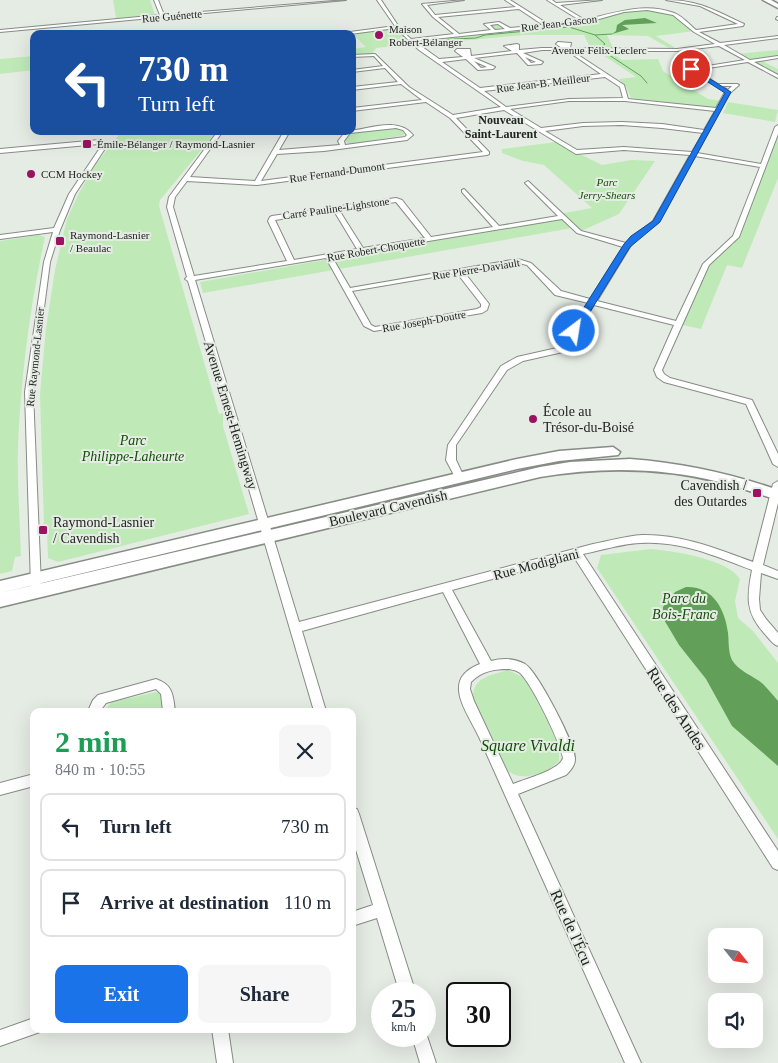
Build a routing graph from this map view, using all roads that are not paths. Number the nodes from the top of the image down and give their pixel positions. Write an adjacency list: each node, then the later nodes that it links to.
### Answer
1 (156, 0): 15 (street)
2 (344, 0): 15 (street, Rue Guénette)
3 (379, 0): 18 (street)
4 (462, 0): 16 (street)
5 (508, 0): 14 (street)
6 (549, 0): 12 (street)
7 (600, 0): 12 (street)
8 (668, 0): 24 (street)
9 (740, 0): 10 (street)
10 (755, 0)
11 (766, 0): 13 (main road)
12 (556, 4): 17 (street)
13 (778, 6)
14 (520, 8): 16 (street); 19 (street)
15 (162, 16): 21 (street, Rue Guénette)
16 (434, 16): 25 (street)
17 (585, 22): 19 (street, Rue Jean-Gascon); 24 (street, Rue Jean-Gascon)
18 (397, 26): 22 (street); 27 (street)
19 (548, 26): 20 (street, Rue Jean-Gascon)
20 (510, 30): 23 (street, Rue Jean-Gascon); 23 (street)
21 (0, 31)
22 (356, 31)
23 (494, 31): 25 (street, Rue Jean-Gascon)
24 (695, 31): 28 (street, Rue Jean-Gascon)
25 (458, 35): 27 (street, Rue Jean-Gascon)
26 (778, 39): 28 (street, Avenue Félix-Leclerc)
27 (410, 40): 35 (street)
28 (719, 45): 30 (street, Avenue Félix-Leclerc); 36 (street, Rue Jean-Gascon)
29 (568, 49): 30 (street, Avenue Félix-Leclerc); 31 (street, Avenue Félix-Leclerc); 39 (street)
30 (642, 50): 30 (street)
31 (517, 51): 31 (street); 33 (street, Avenue Félix-Leclerc)
32 (356, 56): 37 (street)
33 (469, 57): 33 (street); 35 (street, Avenue Félix-Leclerc)
34 (778, 57): 36 (street)
35 (437, 61): 44 (street)
36 (749, 61): 40 (street, Rue Jean-Gascon); 42 (street)
37 (386, 67): 38 (street); 41 (street)
38 (356, 71)
39 (608, 75): 44 (street, Rue Jean-B. Meilleur); 46 (street)
40 (778, 77)
41 (401, 83): 43 (street); 47 (street)
42 (717, 85): 45 (street); 45 (street)
43 (356, 89)
44 (478, 90): 48 (street)
45 (728, 92): 50 (street)
46 (626, 100): 48 (street); 50 (street)
47 (424, 101): 49 (street); 51 (street)
48 (506, 109): 51 (street); 53 (street)
49 (356, 110)
50 (718, 110): 55 (street)
51 (452, 117): 65 (street, Rue Fernand-Dumont)
52 (778, 127): 63 (street)
53 (539, 130): 55 (street); 62 (street)
54 (356, 131): 59 (street)
55 (705, 132): 62 (street)
56 (218, 135): 64 (street, Avenue Ernest-Hemingway)
57 (286, 135): 61 (street)
58 (346, 135): 59 (street)
59 (343, 146): 61 (street)
60 (0, 151): 71 (street, Rue Raymond-Lasnier)
61 (275, 152): 65 (street)
62 (693, 154): 63 (street); 74 (street)
63 (763, 166): 82 (street)
64 (186, 179): 65 (street, Rue Fernand-Dumont); 79 (street, Avenue Ernest-Hemingway)
65 (257, 183)
66 (528, 183): 69 (street)
67 (464, 191): 70 (street)
68 (335, 208): 73 (street, Carré Pauline-Lighstone); 75 (street); 77 (street, Carré Pauline-Lighstone)
69 (562, 217): 70 (street, Rue Robert-Choquette); 74 (street)
70 (498, 228): 73 (street, Rue Robert-Choquette)
71 (57, 230): 72 (street); 90 (street, Rue Raymond-Lasnier)
72 (0, 237)
73 (430, 240): 75 (street, Rue Robert-Choquette)
74 (627, 246): 81 (street)
75 (362, 251): 76 (street, Rue Robert-Choquette)
76 (329, 257): 77 (street, Rue Robert-Choquette); 80 (street, Rue Joseph-Doutre)
77 (292, 263): 79 (street, Rue Robert-Choquette)
78 (459, 271): 80 (street, Rue Pierre-Daviault); 80 (street, Rue Joseph-Doutre); 81 (street, Rue Pierre-Daviault)
79 (189, 279): 86 (street, Avenue Ernest-Hemingway)
80 (348, 290)
81 (591, 302): 82 (street, Rue Pierre-Daviault); 84 (street)
82 (678, 324): 83 (street)
83 (778, 464)
84 (459, 478): 85 (main road, Boulevard Cavendish); 86 (main road, Boulevard Cavendish)
85 (777, 489): 86 (main road, Boulevard Cavendish); 88 (street)
86 (266, 531): 90 (main road, Boulevard Cavendish); 94 (street, Avenue Ernest-Hemingway)
87 (577, 552): 88 (street, Rue Modigliani); 92 (street, Rue Modigliani); 104 (street, Rue des Andes)
88 (758, 569): 89 (street, Rue Modigliani); 95 (street)
89 (778, 575)
90 (36, 585): 91 (main road, Boulevard Cavendish); 93 (main road, Boulevard Cavendish)
91 (0, 587)
92 (446, 588): 94 (street, Rue Modigliani); 96 (street)
93 (0, 600)
94 (294, 628): 99 (street, Avenue Ernest-Hemingway)
95 (778, 641)
96 (488, 667): 102 (street, Rue de l'Écu); 102 (street, Rue de l'Écu)
97 (96, 708): 98 (street)
98 (169, 708)
99 (319, 708)
100 (30, 781): 101 (street)
101 (0, 789)
102 (511, 791): 114 (street, Rue de l'Écu)
103 (356, 827): 105 (street)
104 (778, 863)
105 (382, 909): 106 (street); 107 (street)
106 (356, 918)
107 (404, 982)
108 (30, 1027): 110 (street)
109 (221, 1033): 112 (street)
110 (0, 1038)
111 (423, 1047): 113 (street)
112 (225, 1063)
113 (428, 1063)
114 (633, 1063)

